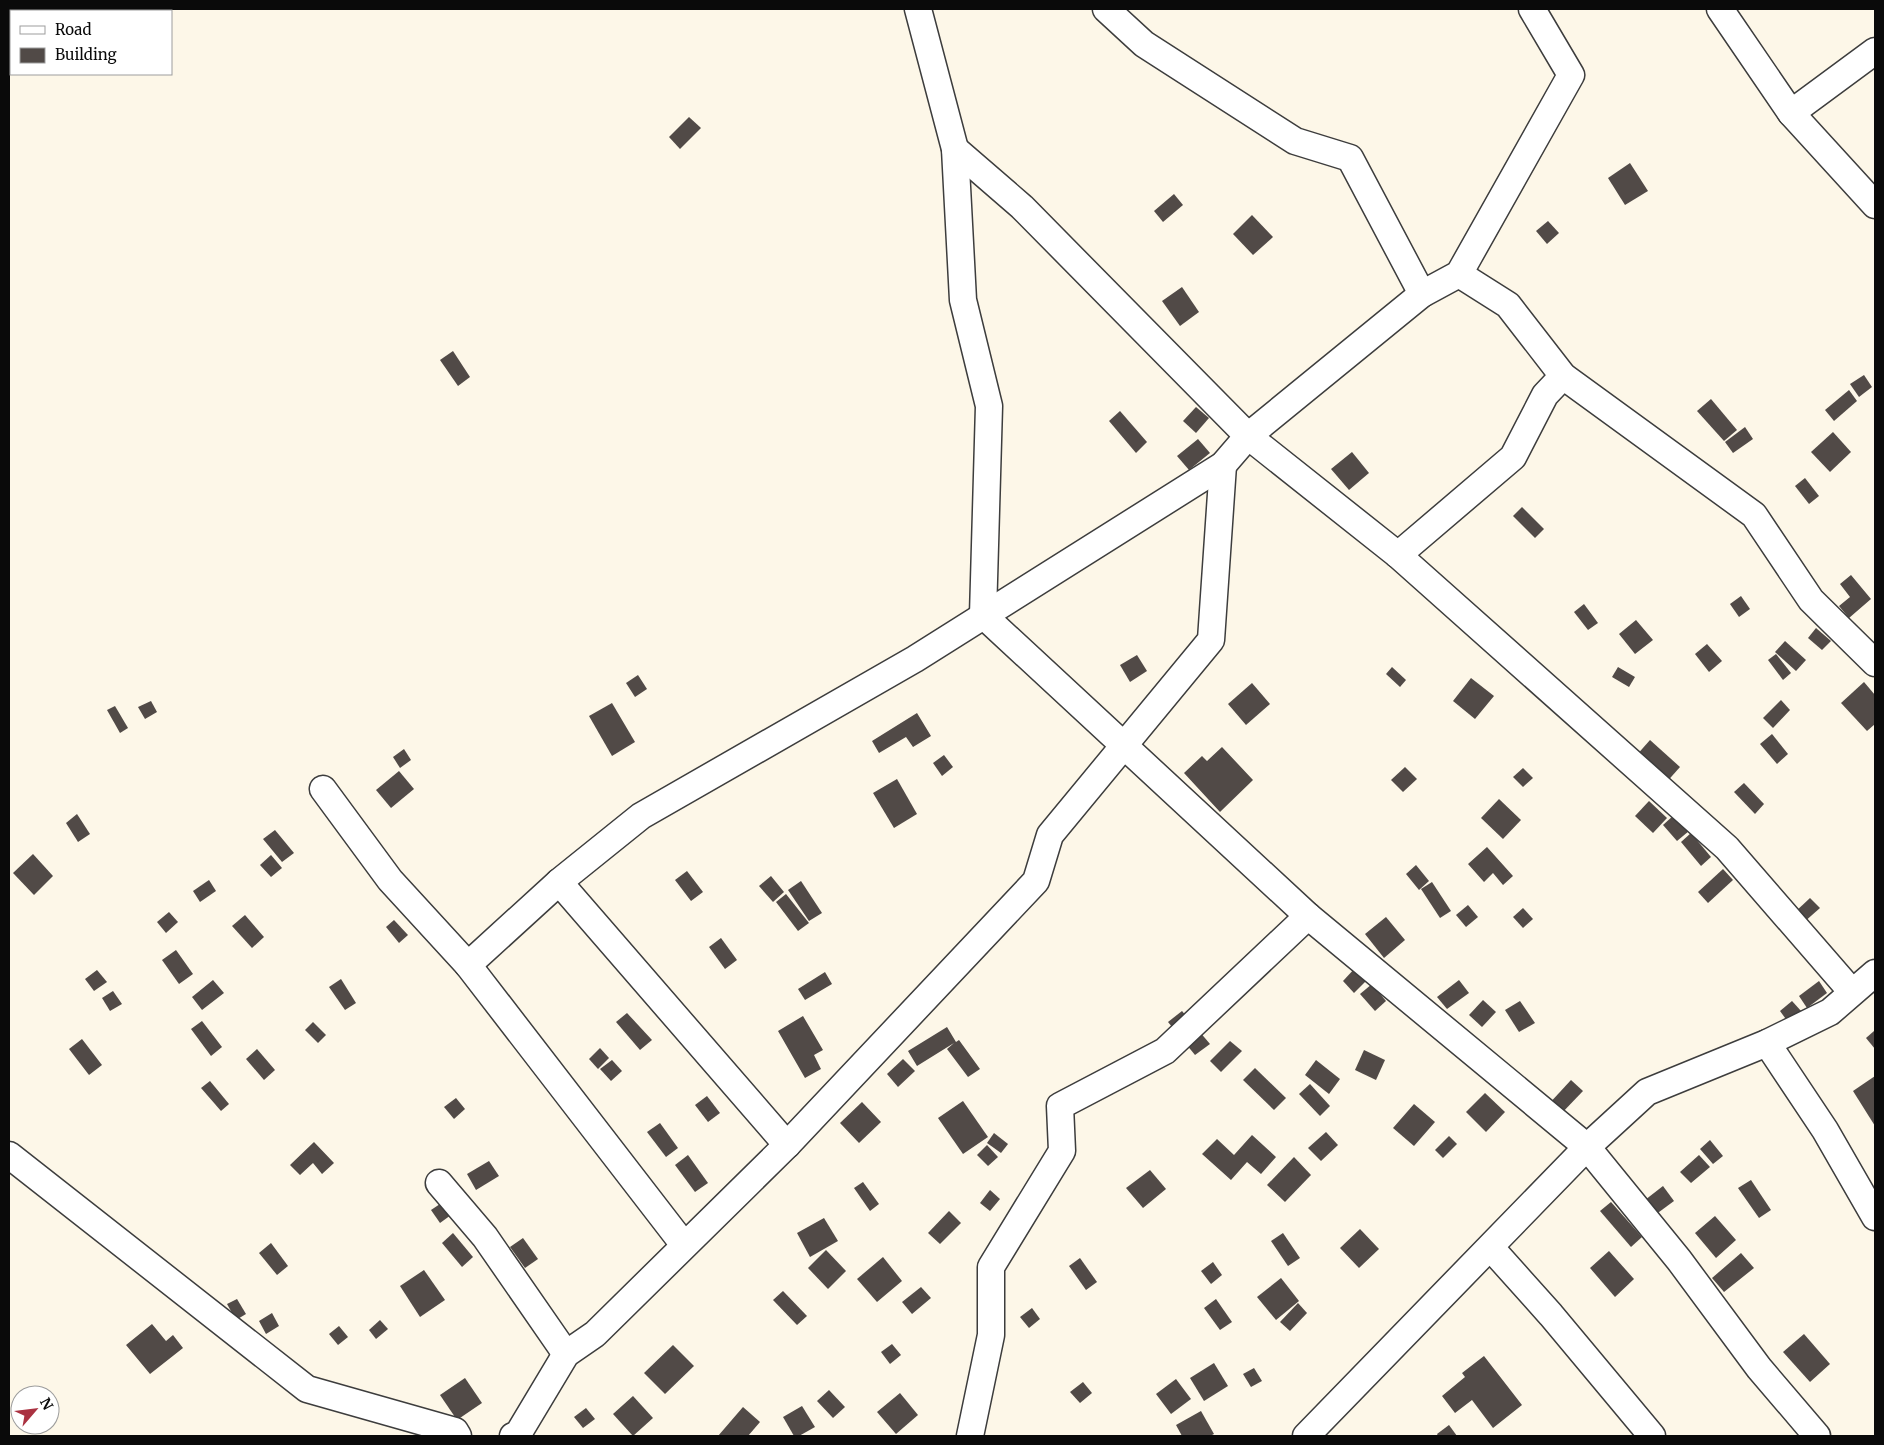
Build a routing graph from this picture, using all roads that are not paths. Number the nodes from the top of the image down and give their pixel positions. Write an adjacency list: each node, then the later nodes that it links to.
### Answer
1 (918, 9): 7 (street)
2 (1106, 9): 10 (street)
3 (1532, 9): 9 (street)
4 (1720, 9): 6 (street)
5 (1875, 51): 6 (street)
6 (1790, 113): 8 (street)
7 (955, 149): 12 (street); 15 (street)
8 (1875, 206)
9 (1459, 274): 10 (street); 11 (street)
10 (1422, 294): 12 (street)
11 (1564, 376): 14 (street); 16 (street)
12 (1248, 436): 13 (street); 14 (street)
13 (1223, 466): 15 (street); 17 (street)
14 (1398, 555): 23 (street)
15 (983, 615): 17 (street); 19 (street)
16 (1875, 663)
17 (1124, 745): 20 (street); 25 (street)
18 (322, 789): 21 (street)
19 (558, 882): 21 (street); 25 (street)
20 (1308, 916): 26 (street); 35 (street)
21 (468, 965): 30 (street)
22 (1875, 973): 23 (street)
23 (1852, 992): 24 (street)
24 (1766, 1043): 26 (street); 29 (street)
25 (787, 1145): 30 (street)
26 (1587, 1147): 31 (street); 38 (street)
27 (9, 1156): 33 (street)
28 (439, 1183): 32 (street)
29 (1875, 1217)
30 (684, 1245): 32 (street)
31 (1491, 1248): 36 (street); 37 (street)
32 (566, 1354): 34 (street)
33 (458, 1436)
34 (517, 1436)
35 (970, 1436)
36 (1306, 1436)
37 (1652, 1436)
38 (1817, 1436)

